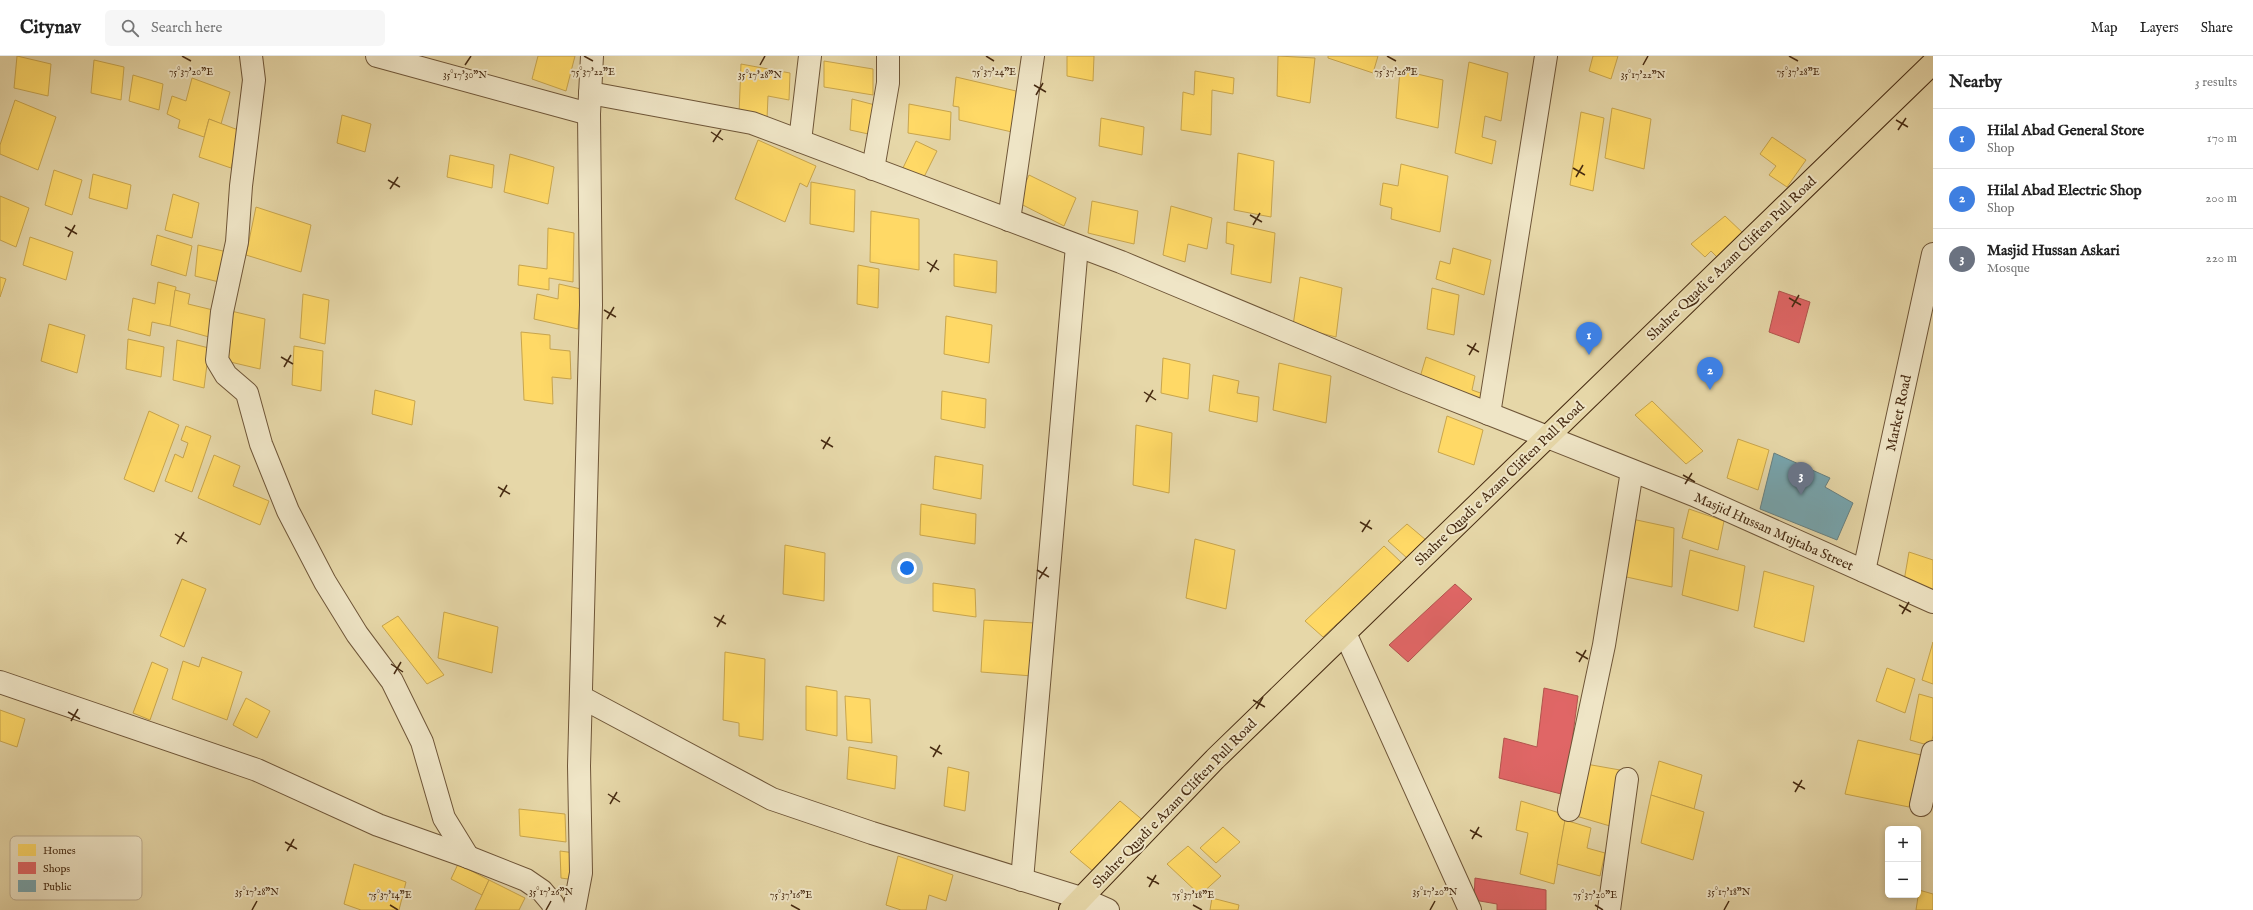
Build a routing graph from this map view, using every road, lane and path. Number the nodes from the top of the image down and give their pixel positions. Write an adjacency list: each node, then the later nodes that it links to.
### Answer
1 (251, 56): 28 (street)
2 (376, 56): 10 (street)
3 (592, 56): 9 (street)
4 (810, 56): 11 (street)
5 (888, 56): 12 (street)
6 (1033, 56): 13 (street)
7 (1546, 56): 16 (street)
8 (1932, 68): 17 (highway, Shahre Quadi e Azam Cliften Pull Road)
9 (590, 93): 10 (street); 11 (street, Masjid Hussan Mujtaba Street)
10 (589, 114): 23 (street)
11 (800, 142): 12 (street, Masjid Hussan Mujtaba Street)
12 (873, 169): 13 (street, Masjid Hussan Mujtaba Street)
13 (1009, 220): 14 (street, Masjid Hussan Mujtaba Street)
14 (1077, 246): 16 (street, Masjid Hussan Mujtaba Street); 29 (street)
15 (1933, 254): 19 (street, Market Road)
16 (1489, 414): 17 (street, Masjid Hussan Mujtaba Street)
17 (1547, 436): 18 (street, Masjid Hussan Mujtaba Street); 21 (highway, Shahre Quadi e Azam Cliften Pull Road)
18 (1632, 471): 19 (street, Masjid Hussan Mujtaba Street); 27 (street)
19 (1864, 571): 20 (street, Masjid Hussan Mujtaba Street)
20 (1933, 602)
21 (1345, 633): 30 (highway, Shahre Quadi e Azam Cliften Pull Road); 34 (street)
22 (0, 682): 28 (street)
23 (581, 697): 29 (street); 32 (street)
24 (1933, 752): 26 (street)
25 (1627, 779): 35 (street)
26 (1921, 805)
27 (1569, 810)
28 (468, 857): 31 (street)
29 (1022, 880): 30 (street)
30 (1076, 904): 33 (street)
31 (554, 910)
32 (574, 910)
33 (1108, 910)
34 (1470, 910)
35 (1609, 910)

